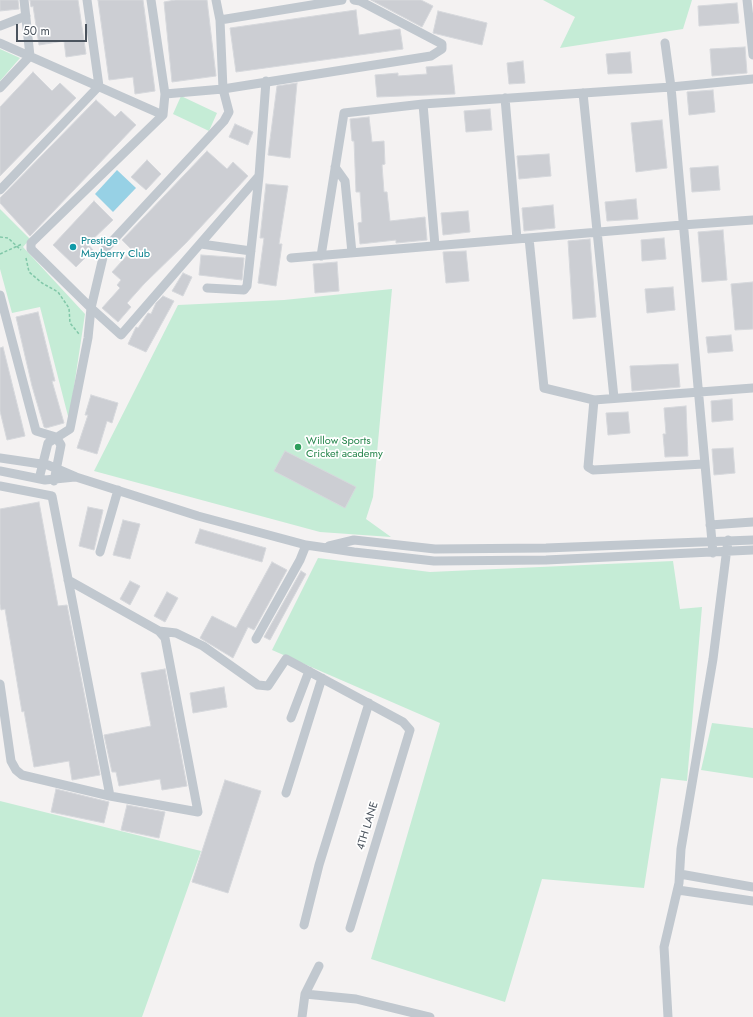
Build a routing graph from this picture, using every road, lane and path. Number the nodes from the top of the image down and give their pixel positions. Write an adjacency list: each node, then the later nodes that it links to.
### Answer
1 (24, 0): 8 (street)
2 (87, 0): 17 (street)
3 (151, 0): 22 (street)
4 (216, 0): 9 (street)
5 (342, 0): 9 (street)
6 (354, 0): 16 (street)
7 (747, 0): 13 (street)
8 (26, 16): 10 (street); 14 (street)
9 (220, 20): 20 (street)
10 (0, 26)
11 (0, 43): 14 (street)
12 (665, 43): 18 (street)
13 (753, 54)
14 (30, 56): 17 (street); 19 (street)
15 (753, 79): 18 (street)
16 (266, 81): 20 (street); 27 (street)
17 (99, 86): 25 (street); 28 (street)
18 (671, 87): 21 (street); 30 (street)
19 (0, 88)
20 (223, 89): 22 (street); 46 (street)
21 (583, 93): 23 (street); 31 (street)
22 (165, 94): 25 (street)
23 (505, 98): 24 (street); 34 (street)
24 (423, 104): 26 (street); 37 (street)
25 (163, 114): 35 (street)
26 (335, 167): 40 (street); 42 (street)
27 (260, 176): 36 (street); 39 (street)
28 (0, 190)
29 (753, 220): 30 (street)
30 (682, 225): 31 (street); 49 (street)
31 (598, 232): 33 (street); 50 (street)
32 (0, 237): 38 (path)
33 (529, 238): 34 (street); 51 (street)
34 (517, 239): 37 (street)
35 (32, 243): 38 (path); 46 (street)
36 (201, 244): 39 (street); 46 (street)
37 (435, 246): 40 (street)
38 (18, 247): 41 (path); 47 (path)
39 (251, 251): 44 (street)
40 (352, 253): 42 (street)
41 (0, 254)
42 (322, 256): 43 (street)
43 (291, 258)
44 (207, 288)
45 (0, 295): 52 (street)
46 (91, 308): 47 (street)
47 (88, 338): 52 (street)
48 (753, 388): 49 (street)
49 (697, 392): 50 (street); 55 (street)
50 (614, 398): 51 (street)
51 (594, 400): 55 (street)
52 (56, 437): 54 (street); 56 (street)
53 (0, 458): 54 (street)
54 (42, 464): 56 (street); 59 (street)
55 (704, 464): 64 (street)
56 (57, 469): 58 (street); 60 (street)
57 (0, 471): 59 (street)
58 (76, 477): 60 (street); 62 (street)
59 (39, 479): 60 (street)
60 (54, 481)
61 (0, 486): 74 (street)
62 (118, 490): 68 (street); 71 (street)
63 (753, 522): 64 (street)
64 (710, 525): 67 (street)
65 (728, 540): 66 (street); 67 (street); 72 (street)
66 (753, 540)
67 (712, 541): 69 (street); 73 (street)
68 (306, 545): 69 (street); 76 (street)
69 (325, 547): 73 (street)
70 (753, 550): 72 (street)
71 (100, 552)
72 (728, 552): 73 (street); 85 (street)
73 (712, 553)
74 (68, 580): 75 (street); 84 (street)
75 (159, 631): 77 (street); 84 (street)
76 (256, 639)
77 (309, 671): 78 (street); 82 (street)
78 (322, 678): 81 (street); 83 (street)
79 (0, 684): 80 (street)
80 (2, 701): 84 (street)
81 (369, 703): 89 (street); 90 (street, 4TH LANE)
82 (291, 718)
83 (286, 793)
84 (110, 796)
85 (680, 874): 86 (street); 87 (street)
86 (753, 886)
87 (678, 890): 88 (street); 95 (street)
88 (753, 902)
89 (304, 925)
90 (350, 928)
91 (319, 966): 92 (street)
92 (305, 994): 93 (street); 94 (street)
93 (302, 1017)
94 (430, 1017)
95 (668, 1017)

